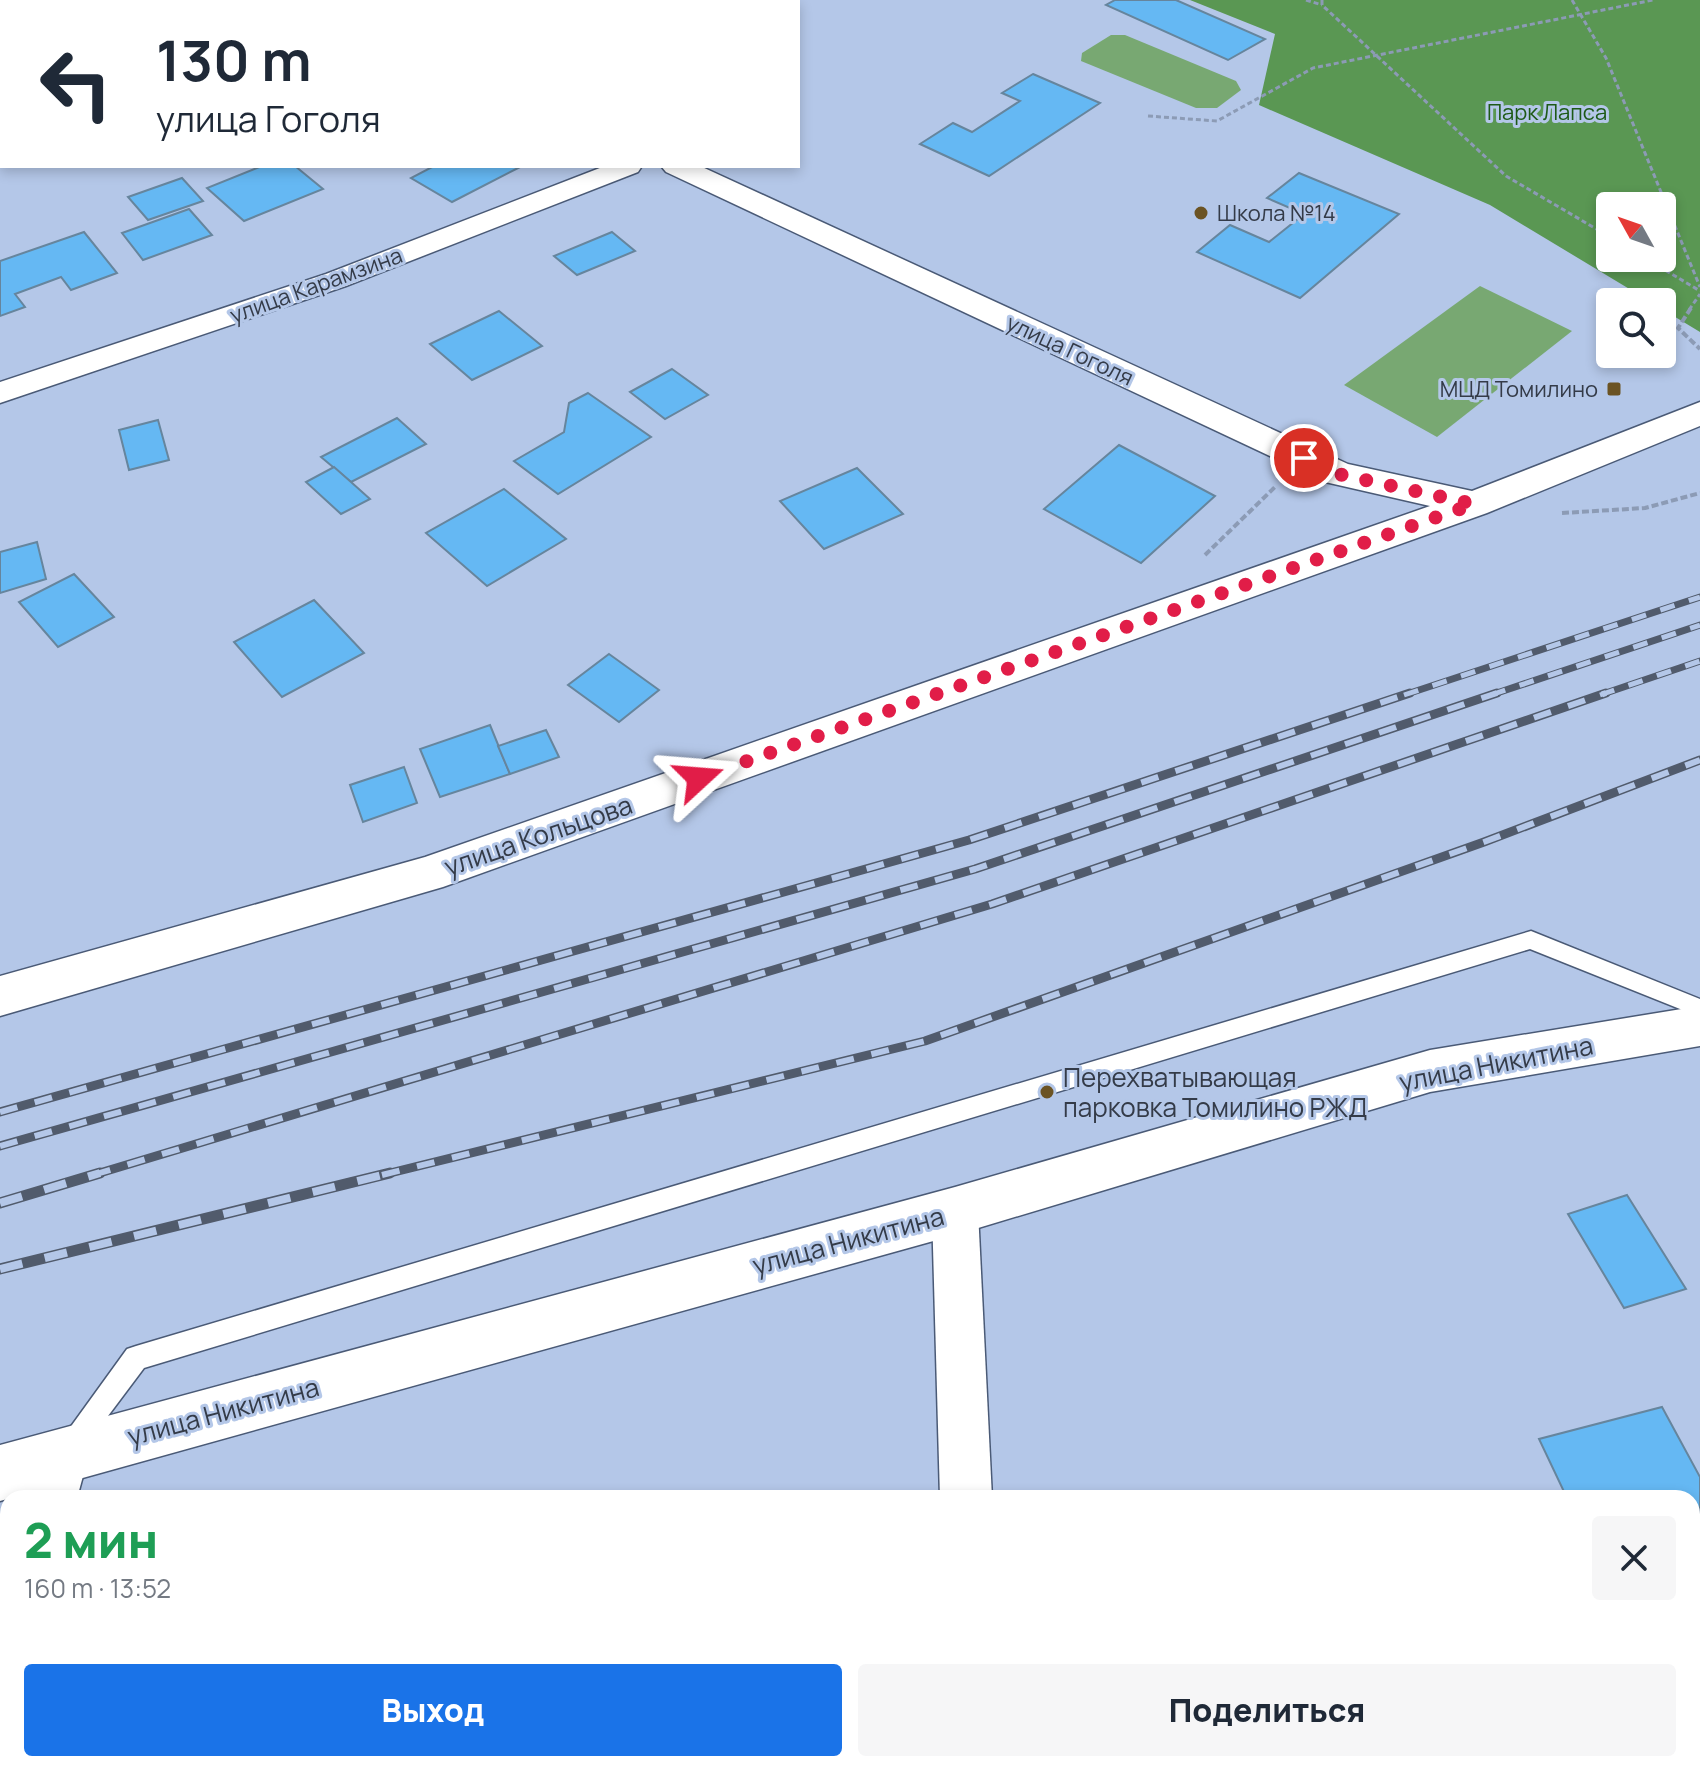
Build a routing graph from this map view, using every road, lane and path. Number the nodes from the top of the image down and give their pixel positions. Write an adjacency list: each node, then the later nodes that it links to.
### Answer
1 (1306, 0): 4 (path)
2 (1572, 0): 5 (path)
3 (1653, 0): 5 (path)
4 (1322, 2): 6 (path)
5 (1582, 16): 6 (path); 12 (path)
6 (1374, 53): 7 (path); 10 (path)
7 (1148, 116)
8 (624, 168): 14 (street, улица Карамзина)
9 (680, 168): 17 (street, улица Гоголя)
10 (1596, 229)
11 (1668, 272): 12 (path)
12 (1700, 291): 13 (path)
13 (1700, 349)
14 (0, 393)
15 (1700, 413): 17 (street, улица Кольцова)
16 (1700, 493): 18 (path)
17 (1474, 504): 19 (street, улица Кольцова)
18 (1557, 513)
19 (0, 996)
20 (1700, 1008): 24 (lane)
21 (1700, 1026): 22 (street, улица Никитина)
22 (955, 1211): 24 (street, улица Никитина); 25 (street)
23 (0, 1473): 24 (street, улица Никитина)
24 (58, 1476)
25 (966, 1490)

